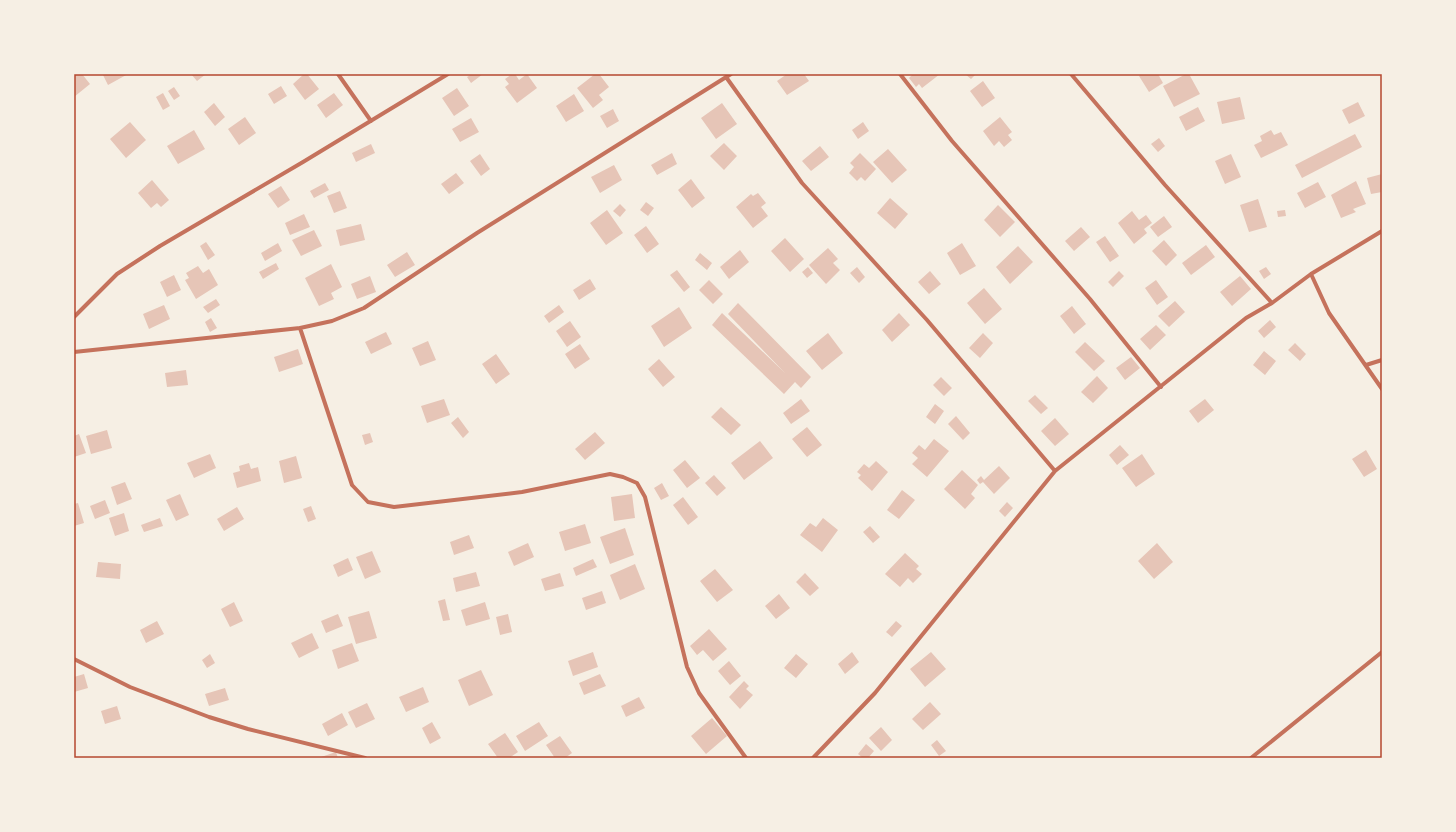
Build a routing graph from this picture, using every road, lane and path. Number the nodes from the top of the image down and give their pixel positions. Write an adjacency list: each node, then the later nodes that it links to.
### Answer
1 (338, 74): 7 (street)
2 (448, 74): 7 (street)
3 (731, 74): 6 (street)
4 (900, 74): 16 (street)
5 (1071, 74): 10 (street)
6 (726, 77): 12 (street); 18 (street)
7 (371, 121): 11 (street)
8 (1382, 231): 9 (street)
9 (1311, 274): 10 (street); 15 (street)
10 (1272, 303): 16 (street)
11 (74, 317)
12 (300, 328): 13 (street); 22 (street)
13 (74, 352)
14 (1382, 360): 15 (street)
15 (1366, 365): 17 (street)
16 (1160, 387): 18 (street)
17 (1382, 389)
18 (1055, 471): 23 (street)
19 (1382, 652): 24 (street)
20 (74, 659): 21 (street)
21 (365, 758)
22 (746, 758)
23 (813, 758)
24 (1251, 758)

